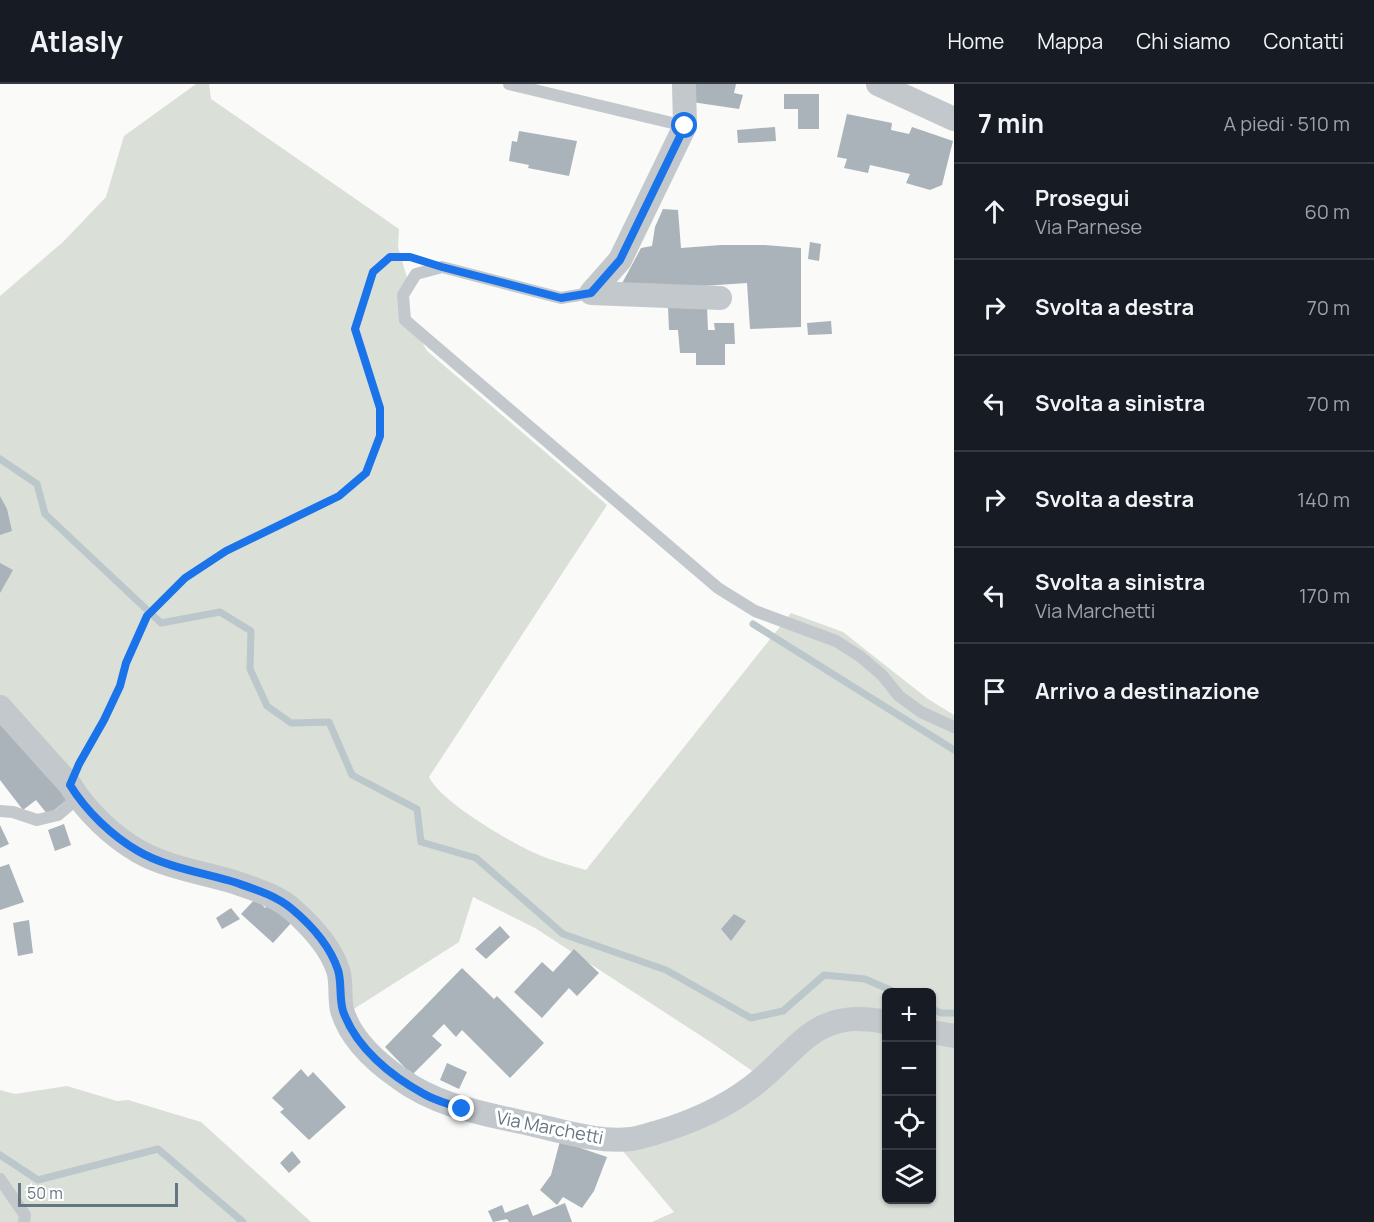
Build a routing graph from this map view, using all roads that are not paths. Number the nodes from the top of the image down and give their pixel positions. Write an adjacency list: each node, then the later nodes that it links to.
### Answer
1 (508, 84): 5 (lane)
2 (684, 84): 5 (street)
3 (878, 84): 4 (street)
4 (954, 119)
5 (685, 126): 6 (street)
6 (591, 293): 7 (street); 9 (lane)
7 (720, 298)
8 (0, 706): 10 (street, Via Marchetti)
9 (954, 728)
10 (74, 791): 11 (lane); 12 (street, Via Marchetti)
11 (0, 811)
12 (882, 1021)
13 (936, 1033): 14 (street)
14 (954, 1036)
15 (0, 1179): 16 (lane)
16 (24, 1222)

